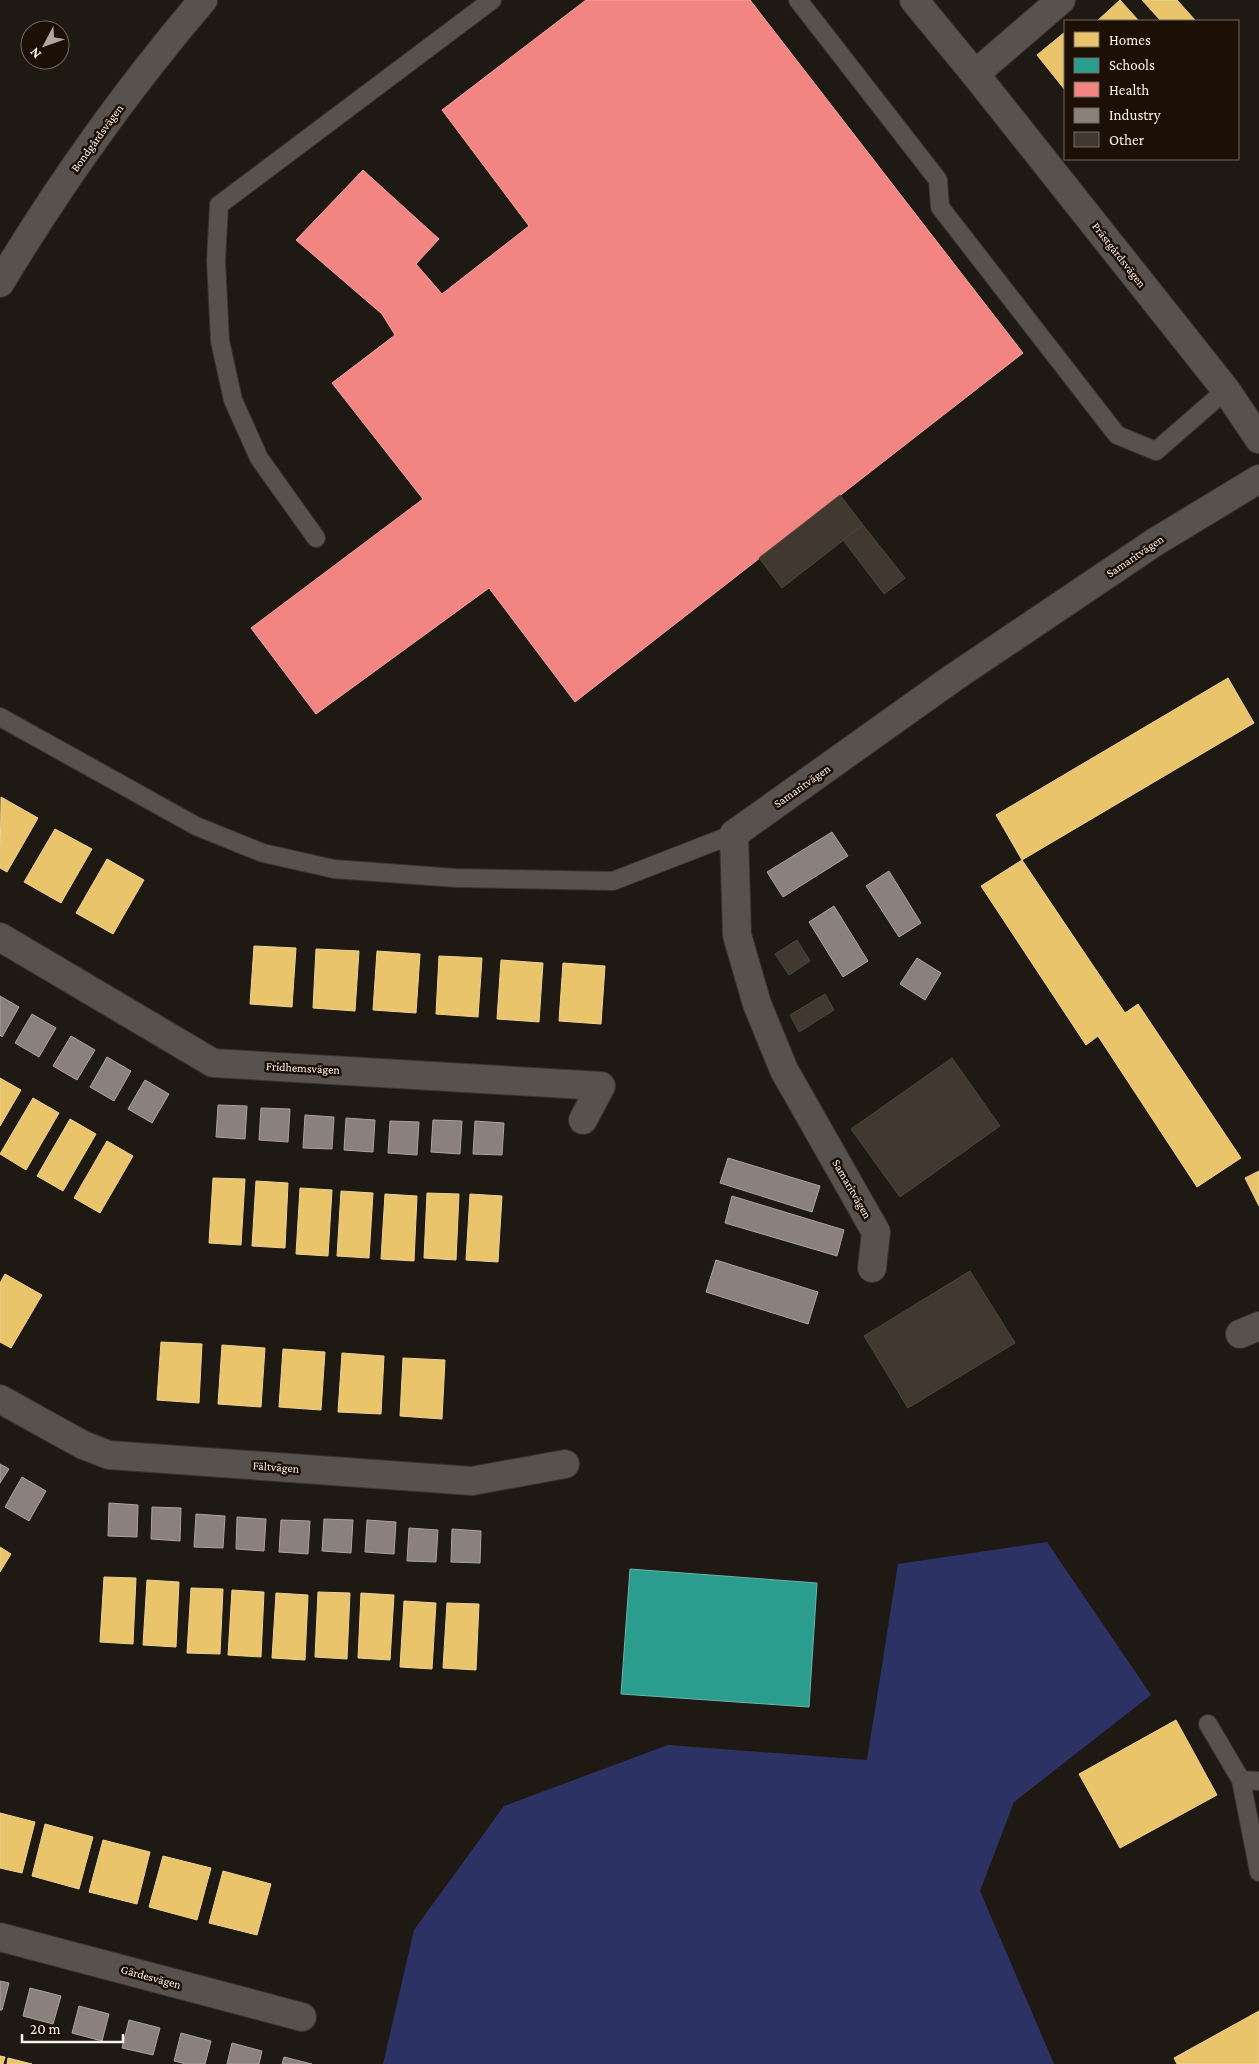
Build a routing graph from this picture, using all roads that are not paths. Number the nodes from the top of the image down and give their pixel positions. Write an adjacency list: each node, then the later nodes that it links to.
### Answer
1 (203, 0): 7 (street, Bondgårdsvägen)
2 (492, 0): 11 (lane)
3 (798, 0): 8 (lane)
4 (914, 0): 6 (street, Prästgårdsvägen)
5 (1061, 0): 6 (street)
6 (976, 74): 8 (street, Prästgårdsvägen)
7 (0, 284)
8 (1226, 390): 9 (street, Prästgårdsvägen)
9 (1259, 439)
10 (1259, 479): 13 (street, Samaritvägen)
11 (316, 538)
12 (0, 717): 13 (lane)
13 (734, 834): 16 (street, Samaritvägen)
14 (0, 937): 15 (street, Fridhemsvägen)
15 (583, 1120)
16 (872, 1268)
17 (0, 1399): 18 (street, Fältvägen)
18 (565, 1464)
19 (1208, 1724): 20 (lane)
20 (1241, 1780): 21 (lane); 22 (lane)
21 (1259, 1781)
22 (1259, 1872)
23 (0, 1937): 24 (street, Gärdesvägen)
24 (302, 2016)

